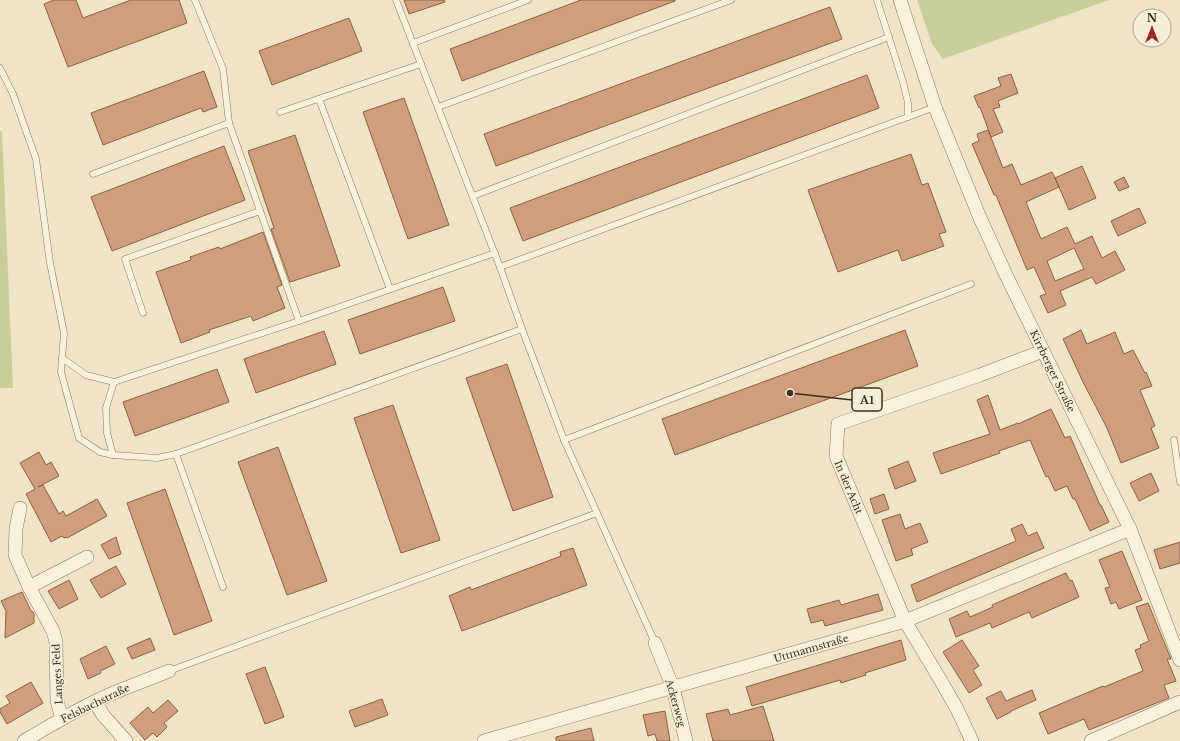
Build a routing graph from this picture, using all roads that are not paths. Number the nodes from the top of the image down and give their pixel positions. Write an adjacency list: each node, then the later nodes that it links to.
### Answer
1 (195, 0): 16 (lane)
2 (396, 0): 8 (lane)
3 (528, 0): 8 (lane)
4 (732, 0): 12 (lane)
5 (878, 0): 7 (lane)
6 (900, 0): 13 (street, Kirrberger Straße)
7 (889, 37): 15 (lane); 18 (lane)
8 (413, 42): 9 (lane)
9 (421, 64): 11 (lane); 12 (lane)
10 (0, 68): 28 (lane)
11 (319, 99): 14 (lane); 23 (lane)
12 (438, 107): 18 (lane)
13 (935, 108): 15 (lane); 27 (street, Kirrberger Straße)
14 (280, 112)
15 (908, 116): 21 (lane)
16 (229, 123): 17 (lane); 19 (lane)
17 (93, 174)
18 (473, 196): 20 (lane)
19 (260, 211): 24 (lane); 25 (lane)
20 (495, 252): 21 (lane); 23 (lane)
21 (500, 267): 26 (lane)
22 (971, 284): 30 (lane)
23 (390, 289): 25 (lane)
24 (143, 313)
25 (299, 321): 29 (lane)
26 (522, 329): 30 (lane); 32 (lane)
27 (1043, 351): 37 (street, Kirrberger Straße); 41 (street, In der Acht)
28 (62, 358): 29 (lane); 33 (lane)
29 (114, 382): 33 (lane)
30 (564, 440): 36 (lane)
31 (1174, 440): 34 (lane)
32 (176, 454): 33 (lane); 40 (lane)
33 (113, 455)
34 (1180, 482)
35 (20, 508): 39 (street, Langes Feld)
36 (597, 513): 42 (lane); 44 (lane)
37 (1130, 529): 41 (street, Uttmannstraße); 43 (street, Kirrberger Straße)
38 (87, 557): 39 (street)
39 (29, 587): 48 (street, Langes Feld)
40 (223, 587)
41 (905, 621): 45 (street, Uttmannstraße); 53 (street, In der Acht)
42 (655, 643): 45 (street, Ackerweg)
43 (1178, 651)
44 (169, 671): 46 (street, Felsbachstraße)
45 (674, 688): 51 (street, Uttmannstraße); 52 (street, Ackerweg)
46 (95, 702): 48 (street, Felsbachstraße); 50 (street)
47 (1180, 702): 54 (street)
48 (62, 719): 49 (street, Felsbachstraße)
49 (24, 741)
50 (126, 741)
51 (484, 741)
52 (686, 741)
53 (972, 741)
54 (1091, 741)

